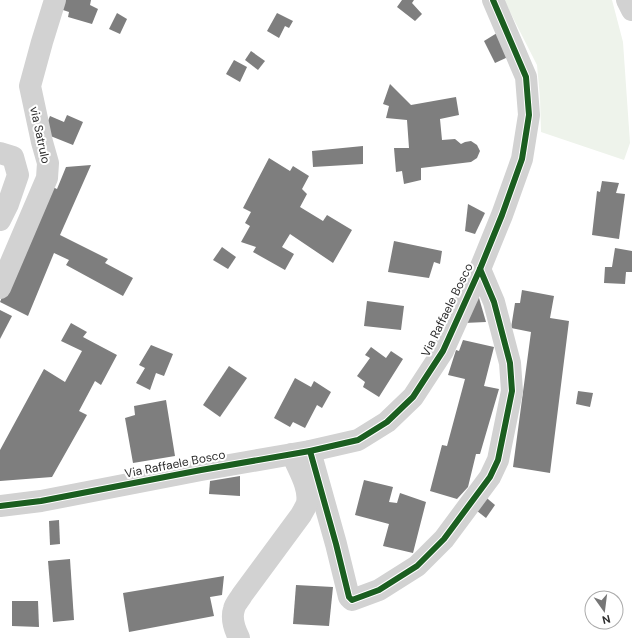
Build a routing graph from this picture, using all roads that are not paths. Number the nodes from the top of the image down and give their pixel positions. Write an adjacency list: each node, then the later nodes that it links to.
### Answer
1 (55, 0): 8 (street, via Satrulo)
2 (493, 0): 7 (street, Via Raffaele Bosco)
3 (627, 0): 4 (street)
4 (632, 10)
5 (0, 152): 6 (street)
6 (0, 220)
7 (480, 269): 9 (street, Via Raffaele Bosco); 9 (street)
8 (0, 288)
9 (301, 453): 10 (street, Via Raffaele Bosco); 11 (street)
10 (0, 506)
11 (238, 638)

